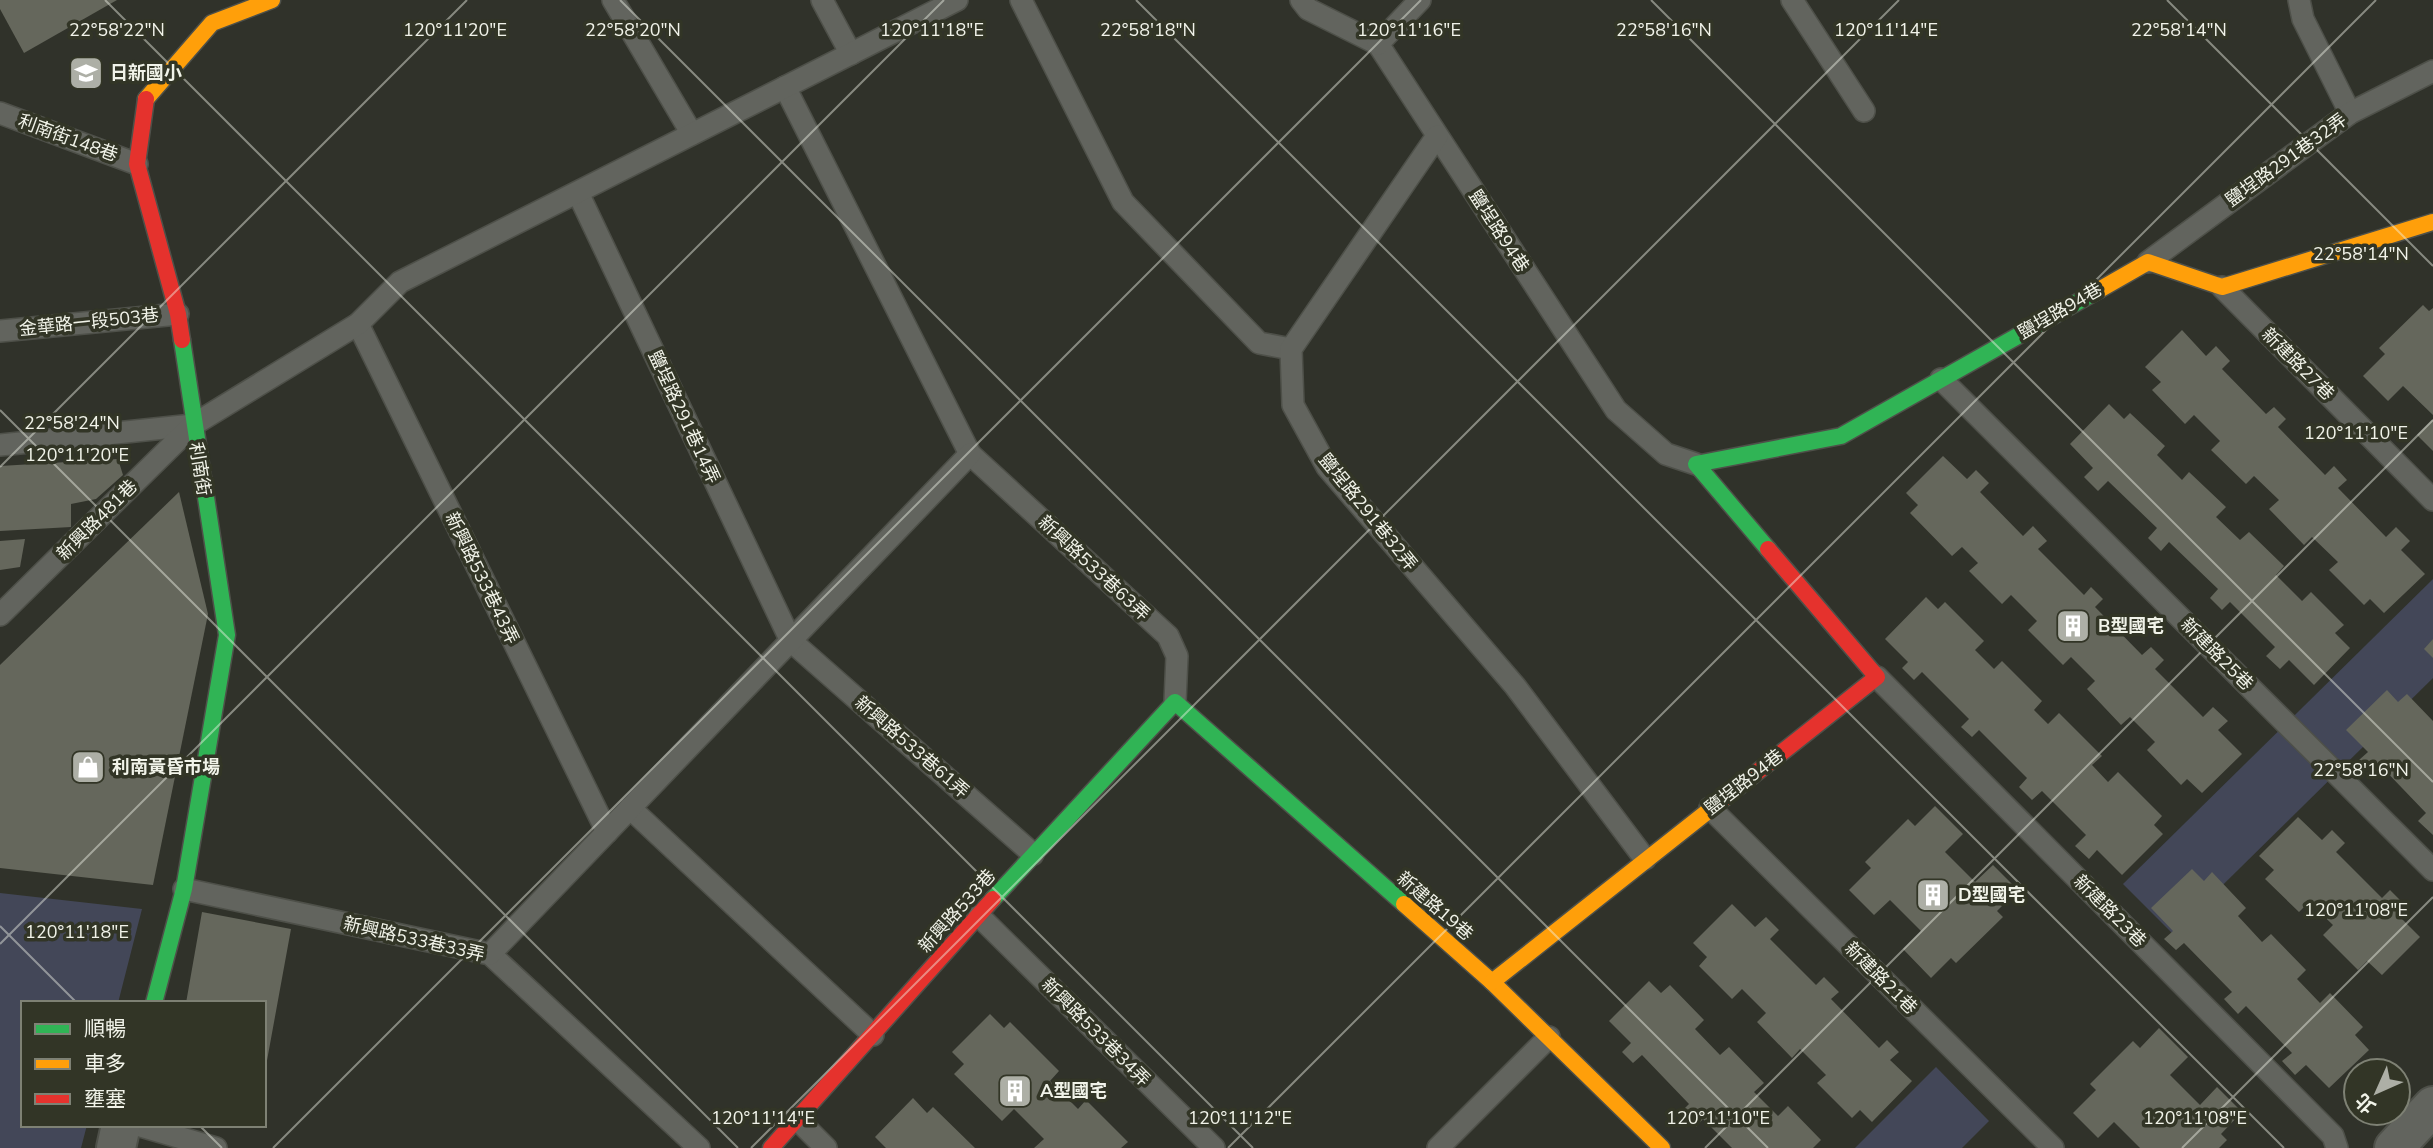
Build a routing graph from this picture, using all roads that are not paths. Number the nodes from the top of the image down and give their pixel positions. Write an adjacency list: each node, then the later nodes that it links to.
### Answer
1 (272, 0): 19 (street, 利南街)
2 (612, 0): 17 (lane)
3 (822, 0): 11 (lane)
4 (957, 0): 11 (lane)
5 (1021, 0): 27 (lane)
6 (1301, 0): 10 (lane)
7 (1420, 0): 10 (lane)
8 (1792, 0): 14 (lane)
9 (2299, 0): 16 (lane)
10 (1378, 44): 18 (lane, 鹽埕路94巷)
11 (851, 54): 13 (lane)
12 (2433, 71): 16 (lane, 鹽埕路291巷32弄)
13 (785, 87): 17 (lane); 31 (lane)
14 (1864, 111)
15 (0, 113): 19 (lane, 利南街148巷)
16 (2350, 113): 22 (lane, 鹽埕路291巷32弄)
17 (692, 134): 20 (lane)
18 (1437, 136): 27 (lane); 32 (lane, 鹽埕路94巷)
19 (137, 164): 24 (street, 利南街)
20 (578, 192): 25 (lane); 35 (lane, 鹽埕路291巷14弄)
21 (2433, 222): 23 (street)
22 (2148, 262): 23 (street); 28 (street, 鹽埕路94巷)
23 (2222, 287): 33 (lane, 新建路27巷)
24 (178, 314): 26 (lane, 金華路一段503巷); 29 (street, 利南街)
25 (358, 324): 29 (lane); 40 (lane, 新興路533巷43弄)
26 (0, 331)
27 (1292, 349): 42 (lane, 鹽埕路291巷32弄)
28 (1941, 379): 32 (street, 鹽埕路94巷); 43 (lane, 新建路25巷)
29 (193, 425): 30 (lane); 34 (lane, 新興路481巷); 44 (street, 利南街)
30 (0, 446)
31 (970, 454): 35 (lane); 37 (lane, 新興路533巷63弄)
32 (1696, 464): 36 (street, 鹽埕路94巷)
33 (2433, 500)
34 (0, 615)
35 (791, 641): 38 (lane); 41 (lane, 新興路533巷61弄)
36 (1877, 677): 39 (street, 鹽埕路94巷); 64 (lane, 新建路23巷)
37 (1175, 702): 41 (street, 新興路533巷); 47 (street, 新建路19巷)
38 (630, 808): 40 (lane); 49 (lane)
39 (1710, 808): 42 (street, 鹽埕路94巷); 63 (lane, 新建路21巷)
40 (607, 832): 46 (lane)
41 (1033, 854): 45 (street, 新興路533巷)
42 (1645, 859): 47 (street, 鹽埕路94巷)
43 (2433, 870)
44 (184, 889): 46 (lane, 新興路533巷33弄); 48 (street, 利南街)
45 (979, 916): 49 (street, 新興路533巷); 60 (lane, 新興路533巷34弄)
46 (490, 954): 57 (lane, 新興路533巷33弄)
47 (1492, 982): 50 (street, 新建路19巷)
48 (155, 1001)
49 (873, 1035): 52 (street, 新興路533巷)
50 (1549, 1037): 61 (lane); 62 (street, 新建路19巷)
51 (2433, 1106): 65 (street)
52 (797, 1119): 58 (street, 新興路533巷); 59 (lane)
53 (121, 1127): 55 (street)
54 (144, 1127): 56 (lane)
55 (116, 1148)
56 (216, 1148)
57 (699, 1148)
58 (771, 1148)
59 (826, 1148)
60 (1214, 1148)
61 (1438, 1148)
62 (1662, 1148)
63 (2053, 1148)
64 (2337, 1148)
65 (2394, 1148)

